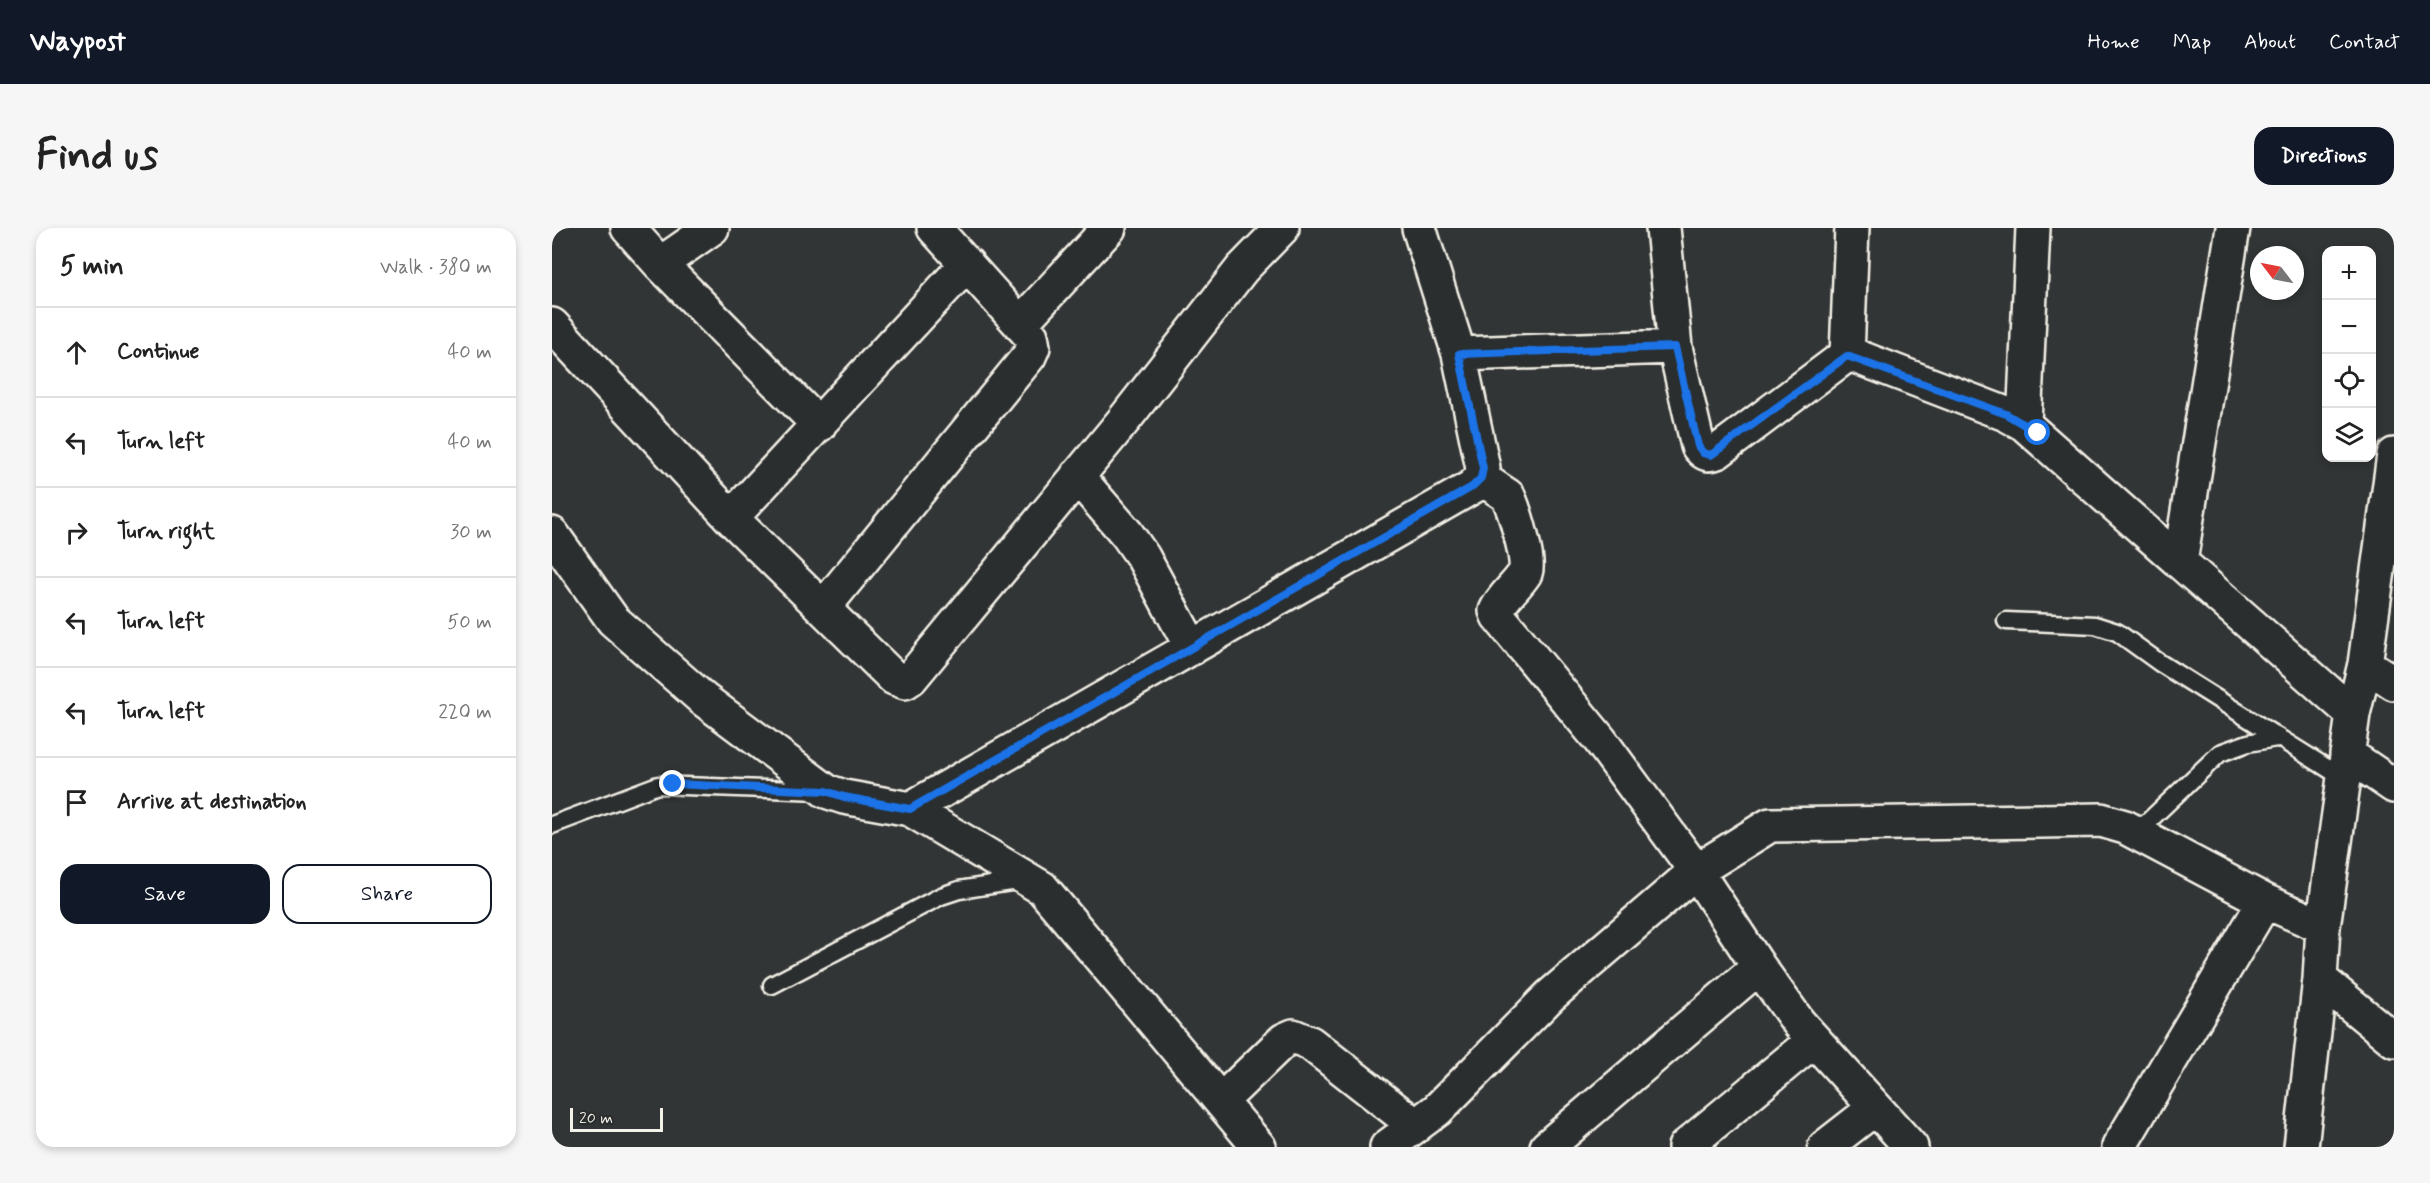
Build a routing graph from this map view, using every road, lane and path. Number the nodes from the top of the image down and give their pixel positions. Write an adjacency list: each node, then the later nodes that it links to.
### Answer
1 (628, 228): 11 (street)
2 (712, 228): 11 (street)
3 (934, 228): 12 (street)
4 (1282, 228): 21 (street)
5 (1419, 228): 16 (street)
6 (1664, 228): 15 (street)
7 (1852, 228): 17 (street)
8 (2033, 228): 18 (street)
9 (2234, 228): 25 (street)
10 (1104, 230): 13 (street)
11 (660, 264): 19 (street)
12 (967, 264): 13 (street); 19 (street)
13 (1020, 324): 26 (street)
14 (552, 325): 23 (street)
15 (1675, 347): 16 (street); 17 (street)
16 (1459, 354): 22 (street)
17 (1847, 356): 18 (street)
18 (2024, 424): 25 (street)
19 (819, 425): 23 (street)
20 (2394, 455): 29 (street)
21 (1077, 476): 26 (street); 28 (street)
22 (1481, 478): 28 (street); 39 (street)
23 (731, 518): 26 (street)
24 (552, 534): 35 (street)
25 (2180, 562): 31 (street)
26 (824, 607)
27 (2006, 621): 32 (lane)
28 (1192, 648): 36 (street)
29 (2365, 664): 30 (street); 31 (street)
30 (2394, 683)
31 (2353, 714): 33 (street)
32 (2276, 738): 33 (lane); 38 (lane)
33 (2345, 766): 34 (street); 42 (street)
34 (2394, 786)
35 (826, 791): 36 (street); 37 (lane)
36 (910, 809): 40 (street)
37 (552, 825)
38 (2136, 833): 39 (street); 41 (street)
39 (1696, 871): 43 (street); 50 (street)
40 (1030, 879): 45 (lane); 48 (street)
41 (2265, 902): 42 (street); 57 (street)
42 (2323, 927): 44 (street)
43 (1759, 967): 46 (street); 53 (street)
44 (2320, 979): 47 (street); 58 (street)
45 (772, 985)
46 (1814, 1040): 49 (street); 54 (street)
47 (2394, 1040)
48 (1222, 1100): 50 (street); 51 (street)
49 (1875, 1108): 55 (street); 56 (street)
50 (1416, 1126): 52 (street)
51 (1259, 1147)
52 (1387, 1147)
53 (1547, 1147)
54 (1685, 1147)
55 (1825, 1147)
56 (1911, 1147)
57 (2119, 1147)
58 (2301, 1147)

